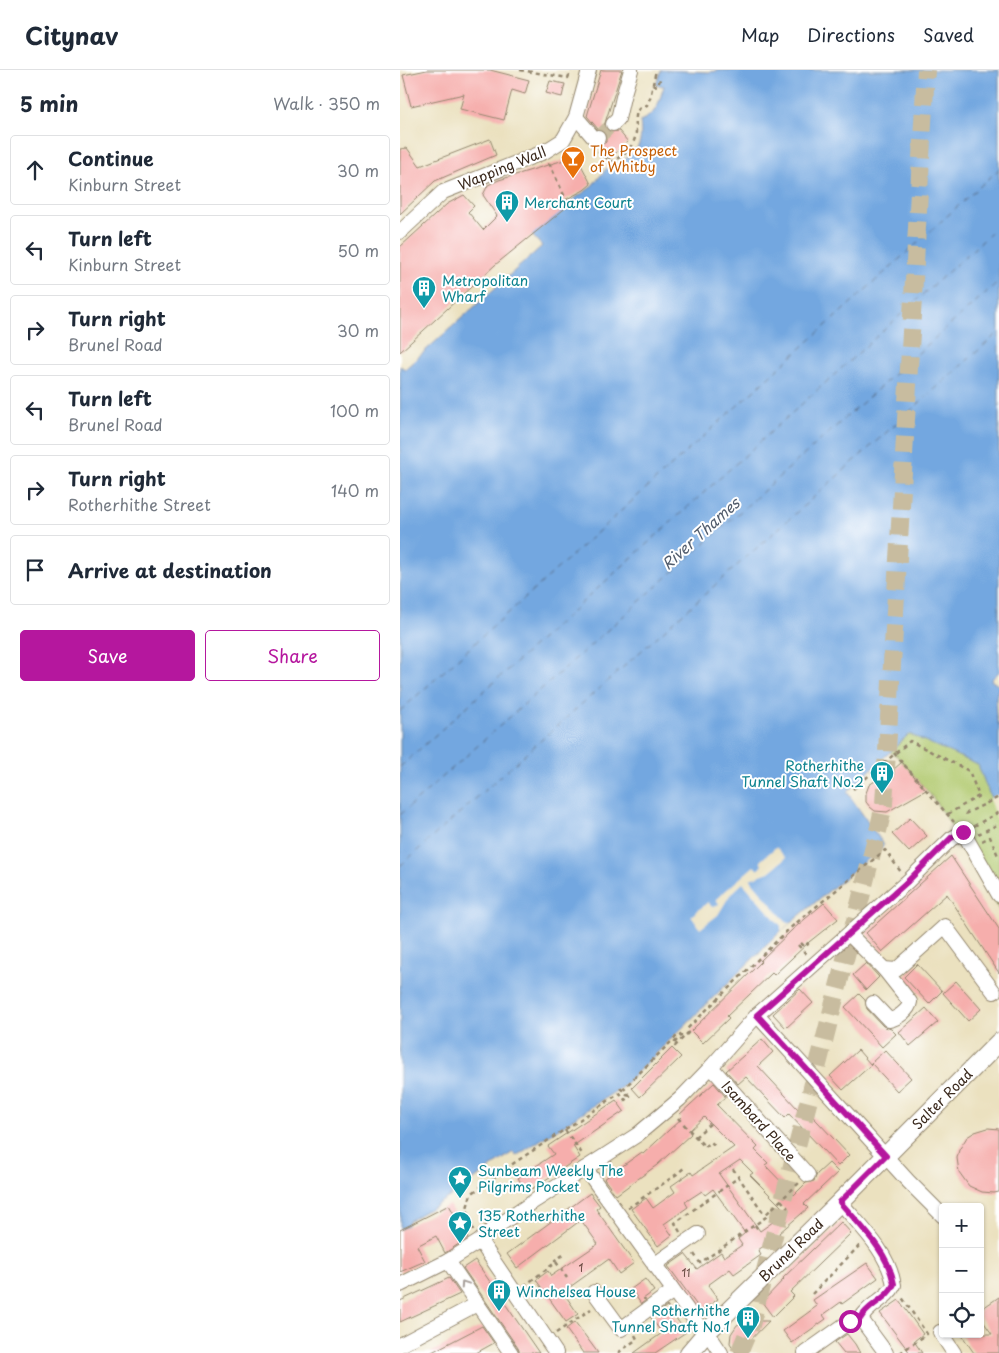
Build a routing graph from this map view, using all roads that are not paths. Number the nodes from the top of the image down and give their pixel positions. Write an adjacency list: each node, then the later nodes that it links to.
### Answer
1 (590, 70): 3 (street, Wapping Wall)
2 (632, 70): 4 (street)
3 (576, 118): 5 (street); 6 (street, Wapping Wall)
4 (613, 124)
5 (598, 138)
6 (400, 232)
7 (999, 895): 8 (street)
8 (848, 934): 9 (street); 12 (street)
9 (884, 969): 10 (street); 11 (street)
10 (994, 992)
11 (873, 1003)
12 (757, 1015): 14 (street); 15 (street)
13 (999, 1042): 15 (main road, Salter Road)
14 (711, 1067): 16 (street); 17 (street, Isambard Place)
15 (886, 1156): 18 (main road, Brunel Road); 19 (street)
16 (587, 1167): 21 (street); 23 (street)
17 (808, 1174)
18 (840, 1202): 28 (street); 29 (main road, Brunel Road)
19 (939, 1212)
20 (698, 1234): 23 (street)
21 (477, 1238): 22 (street); 33 (street)
22 (448, 1260): 24 (street); 27 (street, one-way to 22)
23 (654, 1265): 25 (street)
24 (400, 1285)
25 (673, 1291): 26 (street); 29 (street)
26 (598, 1296)
27 (477, 1304): 31 (street); 32 (street)
28 (860, 1319): 36 (street); 37 (street)
29 (706, 1333): 34 (main road, Brunel Road); 35 (street)
30 (944, 1338): 38 (street)
31 (400, 1345)
32 (511, 1353)
33 (556, 1353)
34 (689, 1353)
35 (721, 1353)
36 (806, 1353)
37 (886, 1353)
38 (954, 1353)

